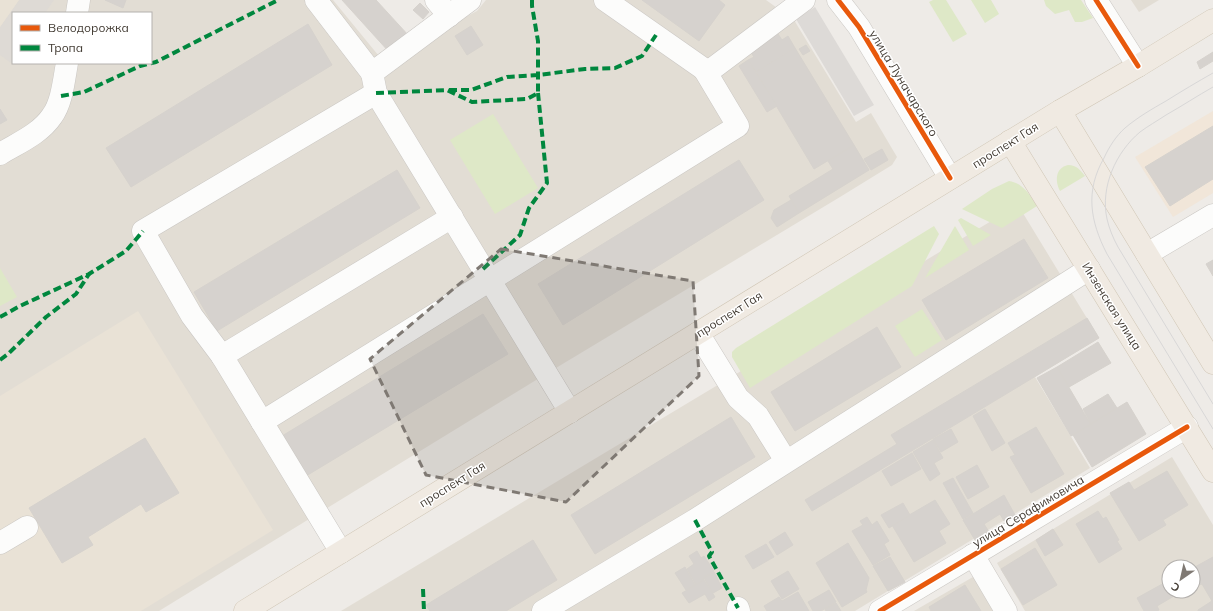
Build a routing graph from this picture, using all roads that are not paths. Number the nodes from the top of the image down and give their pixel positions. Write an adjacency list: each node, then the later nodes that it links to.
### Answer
1 (79, 0): 9 (street)
2 (316, 0): 14 (street)
3 (606, 0): 13 (street)
4 (804, 0): 13 (street)
5 (838, 0): 18 (street, улица Луначарского)
6 (1096, 0): 12 (street)
7 (468, 1): 8 (street)
8 (442, 8): 14 (street)
9 (77, 12)
10 (1213, 20): 12 (main road, проспект Гая)
11 (67, 64): 17 (street)
12 (1138, 66): 15 (main road, проспект Гая)
13 (704, 69): 23 (street)
14 (374, 83): 20 (street); 25 (street)
15 (1060, 111): 16 (main road, проспект Гая); 21 (main road)
16 (1010, 142): 18 (main road, проспект Гая); 22 (main road, Инзенская улица)
17 (0, 154)
18 (950, 178): 24 (main road, проспект Гая)
19 (1213, 215): 21 (street)
20 (452, 217): 23 (street); 25 (street)
21 (1147, 254): 26 (main road)
22 (1089, 269): 29 (main road, Инзенская улица); 30 (street)
23 (490, 280): 27 (street); 28 (street)
24 (698, 333): 27 (main road, проспект Гая); 30 (street)
25 (222, 356): 28 (street)
26 (1213, 363)
27 (570, 412): 34 (main road, проспект Гая)
28 (262, 422): 34 (street)
29 (1187, 428): 31 (main road, Инзенская улица); 35 (street, улица Серафимовича)
30 (786, 461): 37 (street)
31 (1213, 471)
32 (28, 527): 33 (street)
33 (0, 543)
34 (341, 552): 36 (main road, проспект Гая)
35 (973, 555): 38 (street, улица Серафимовича); 39 (street)
36 (245, 611)
37 (543, 611)
38 (880, 611)
39 (1006, 611)

